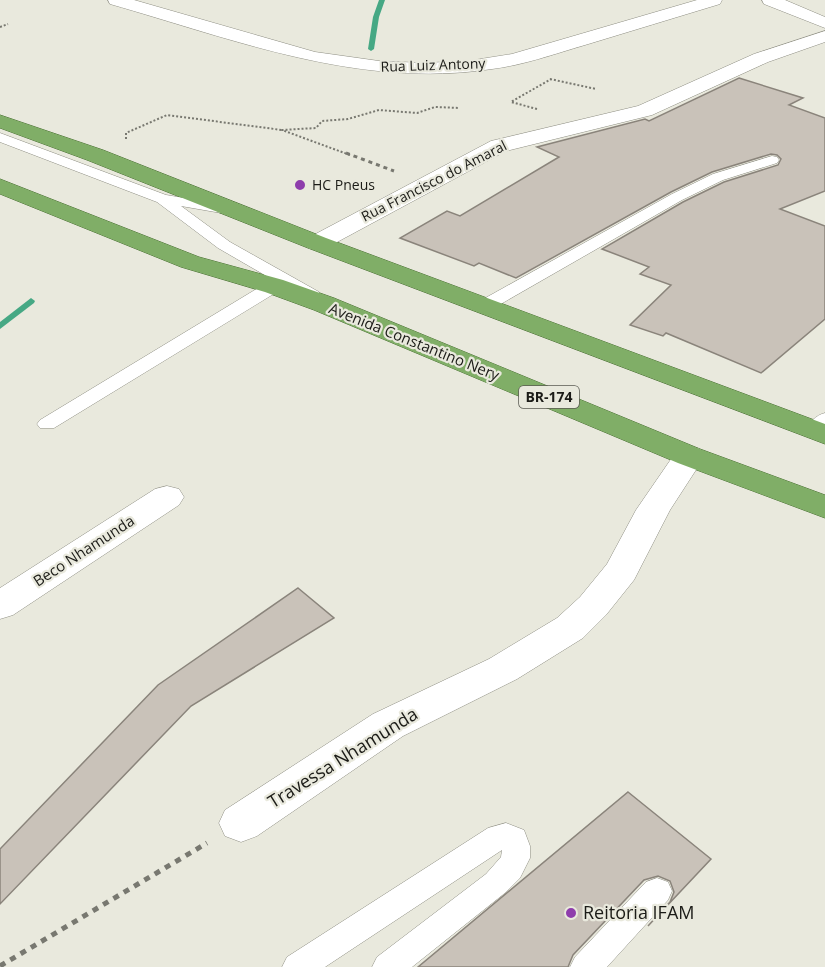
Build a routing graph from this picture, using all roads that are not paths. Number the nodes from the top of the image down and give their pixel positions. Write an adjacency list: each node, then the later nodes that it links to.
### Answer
1 (116, 0): 2 (street, Rua Luiz Antony)
2 (714, 0)
3 (770, 0): 4 (street)
4 (825, 23)
5 (825, 36): 12 (street, Rua Francisco do Amaral)
6 (0, 121): 11 (highway)
7 (0, 137): 10 (lane)
8 (772, 160): 14 (lane)
9 (1, 187): 13 (highway, Avenida Constantino Nery / BR-174)
10 (163, 199): 11 (lane); 15 (lane)
11 (234, 210): 12 (highway)
12 (317, 243): 14 (highway)
13 (274, 286): 15 (highway, Avenida Constantino Nery / BR-174); 16 (lane)
14 (486, 305): 17 (highway)
15 (335, 309): 18 (highway, Avenida Constantino Nery / BR-174)
16 (47, 424)
17 (821, 428)
18 (689, 456): 20 (highway, Avenida Constantino Nery / BR-174); 22 (street, Travessa Nhamunda)
19 (167, 497): 21 (street, Beco Nhamunda)
20 (825, 507)
21 (0, 606)
22 (241, 823)
23 (657, 891): 26 (lane)
24 (298, 967): 25 (lane)
25 (388, 967)
26 (586, 967)

